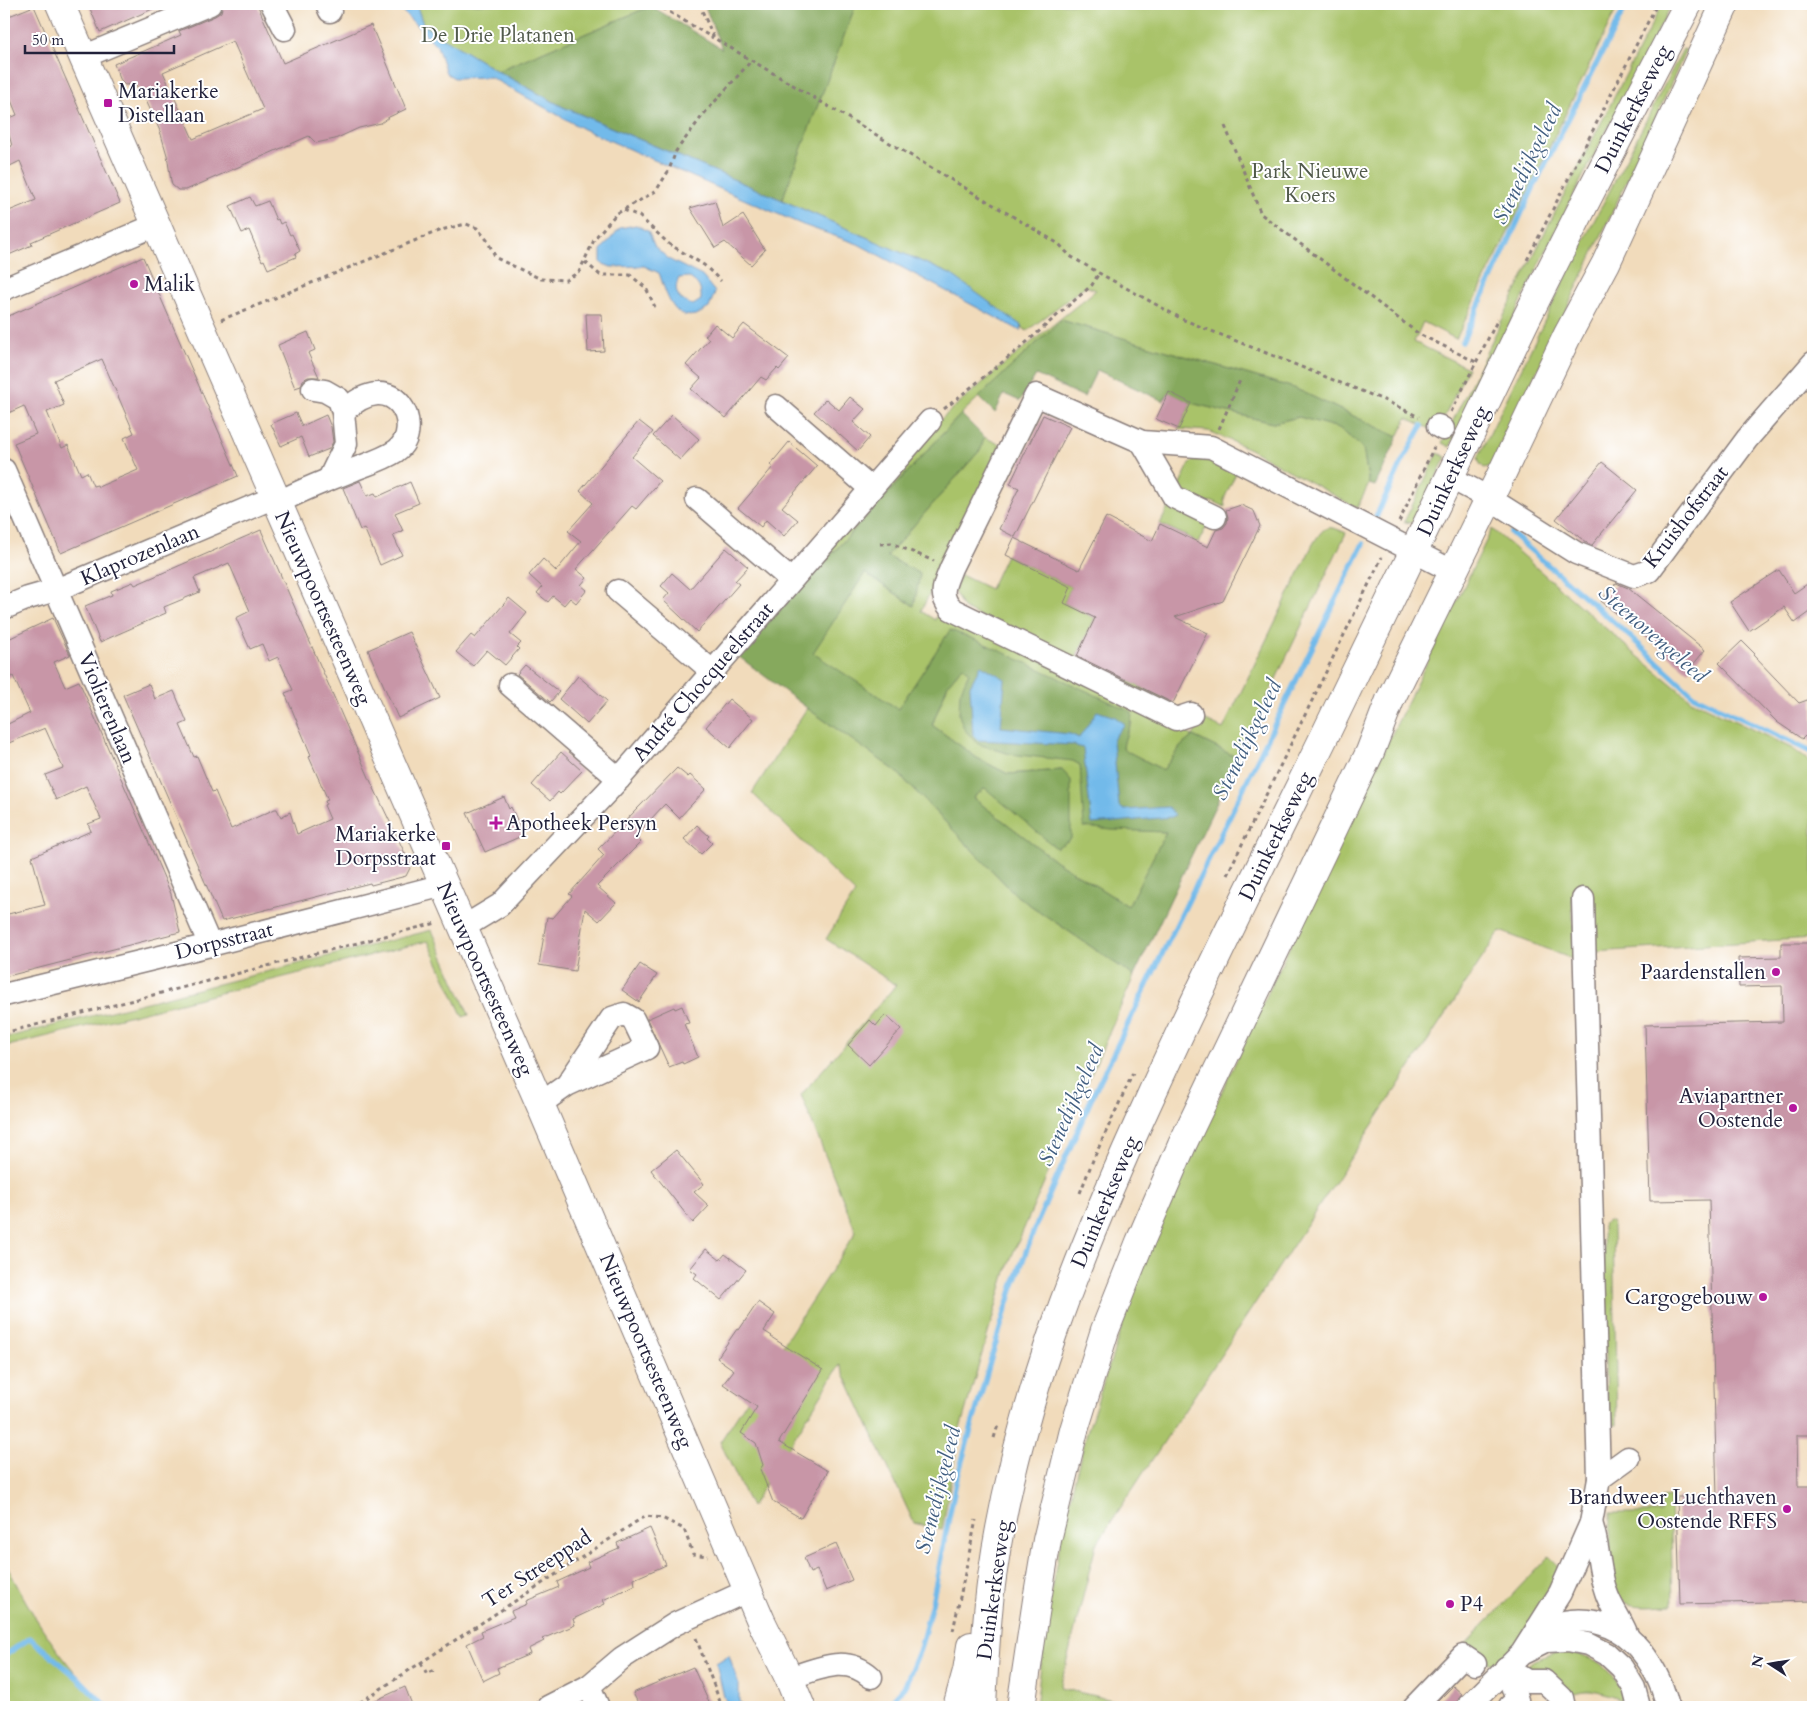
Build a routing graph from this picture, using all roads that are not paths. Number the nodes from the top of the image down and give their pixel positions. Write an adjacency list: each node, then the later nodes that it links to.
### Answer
1 (60, 4): 7 (main road, Nieuwpoortsesteenweg)
2 (210, 4): 7 (street)
3 (272, 4): 6 (street)
4 (1688, 4): 17 (main road, Duinkerkseweg)
5 (1726, 4): 20 (main road, Duinkerkseweg)
6 (285, 30)
7 (83, 56): 8 (main road, Nieuwpoortsesteenweg)
8 (156, 225): 9 (street); 22 (main road, Nieuwpoortsesteenweg)
9 (4, 289)
10 (1813, 363): 20 (street, Kruishofstraat)
11 (313, 389): 13 (street)
12 (776, 406): 19 (street)
13 (343, 412): 18 (street); 18 (street, Klaprozenlaan)
14 (930, 421): 19 (street, André Chocqueelstraat)
15 (1142, 442): 23 (street); 24 (street); 32 (street)
16 (4, 470): 27 (street, Violierenlaan)
17 (1449, 477): 20 (street, Kruishofstraat); 24 (main road, Duinkerkseweg)
18 (329, 479): 22 (street, Klaprozenlaan)
19 (871, 489): 26 (street, André Chocqueelstraat)
20 (1489, 498): 25 (main road, Duinkerkseweg)
21 (697, 499): 26 (street)
22 (276, 500): 27 (street, Klaprozenlaan); 34 (main road, Nieuwpoortsesteenweg)
23 (1215, 518)
24 (1415, 553): 25 (street); 43 (main road, Duinkerkseweg)
25 (1454, 572): 60 (main road, Duinkerkseweg)
26 (791, 580): 30 (street, André Chocqueelstraat)
27 (56, 590): 29 (street, Klaprozenlaan); 37 (street, Violierenlaan)
28 (618, 591): 30 (street)
29 (4, 608)
30 (712, 671): 33 (street, André Chocqueelstraat)
31 (510, 686): 33 (street)
32 (1191, 714)
33 (619, 779): 36 (street, André Chocqueelstraat)
34 (444, 885): 36 (main road, Nieuwpoortsesteenweg); 37 (street, Dorpsstraat)
35 (1583, 899): 42 (street)
36 (462, 925): 40 (main road, Nieuwpoortsesteenweg)
37 (210, 945): 38 (street, Dorpsstraat)
38 (4, 995)
39 (567, 1085): 40 (street)
40 (540, 1104): 45 (main road, Nieuwpoortsesteenweg)
41 (1628, 1458): 42 (street)
42 (1599, 1478): 44 (street)
43 (1009, 1490): 58 (main road); 59 (main road, Duinkerkseweg)
44 (1591, 1523): 46 (street); 47 (street)
45 (749, 1590): 52 (main road, Nieuwpoortsesteenweg); 53 (street)
46 (1537, 1629): 47 (street); 49 (street)
47 (1628, 1637): 50 (street); 66 (street)
48 (1475, 1664): 49 (street); 61 (street); 62 (street)
49 (1507, 1667): 50 (street); 54 (street); 63 (street); 64 (street)
50 (1622, 1668): 65 (street)
51 (871, 1677): 52 (street)
52 (790, 1678): 57 (main road, Nieuwpoortsesteenweg)
53 (589, 1686): 55 (street); 56 (street)
54 (1510, 1706)
55 (548, 1707)
56 (598, 1707)
57 (802, 1707)
58 (957, 1707)
59 (982, 1707)
60 (1022, 1707)
61 (1414, 1707)
62 (1435, 1707)
63 (1468, 1707)
64 (1564, 1707)
65 (1639, 1707)
66 (1668, 1707)

